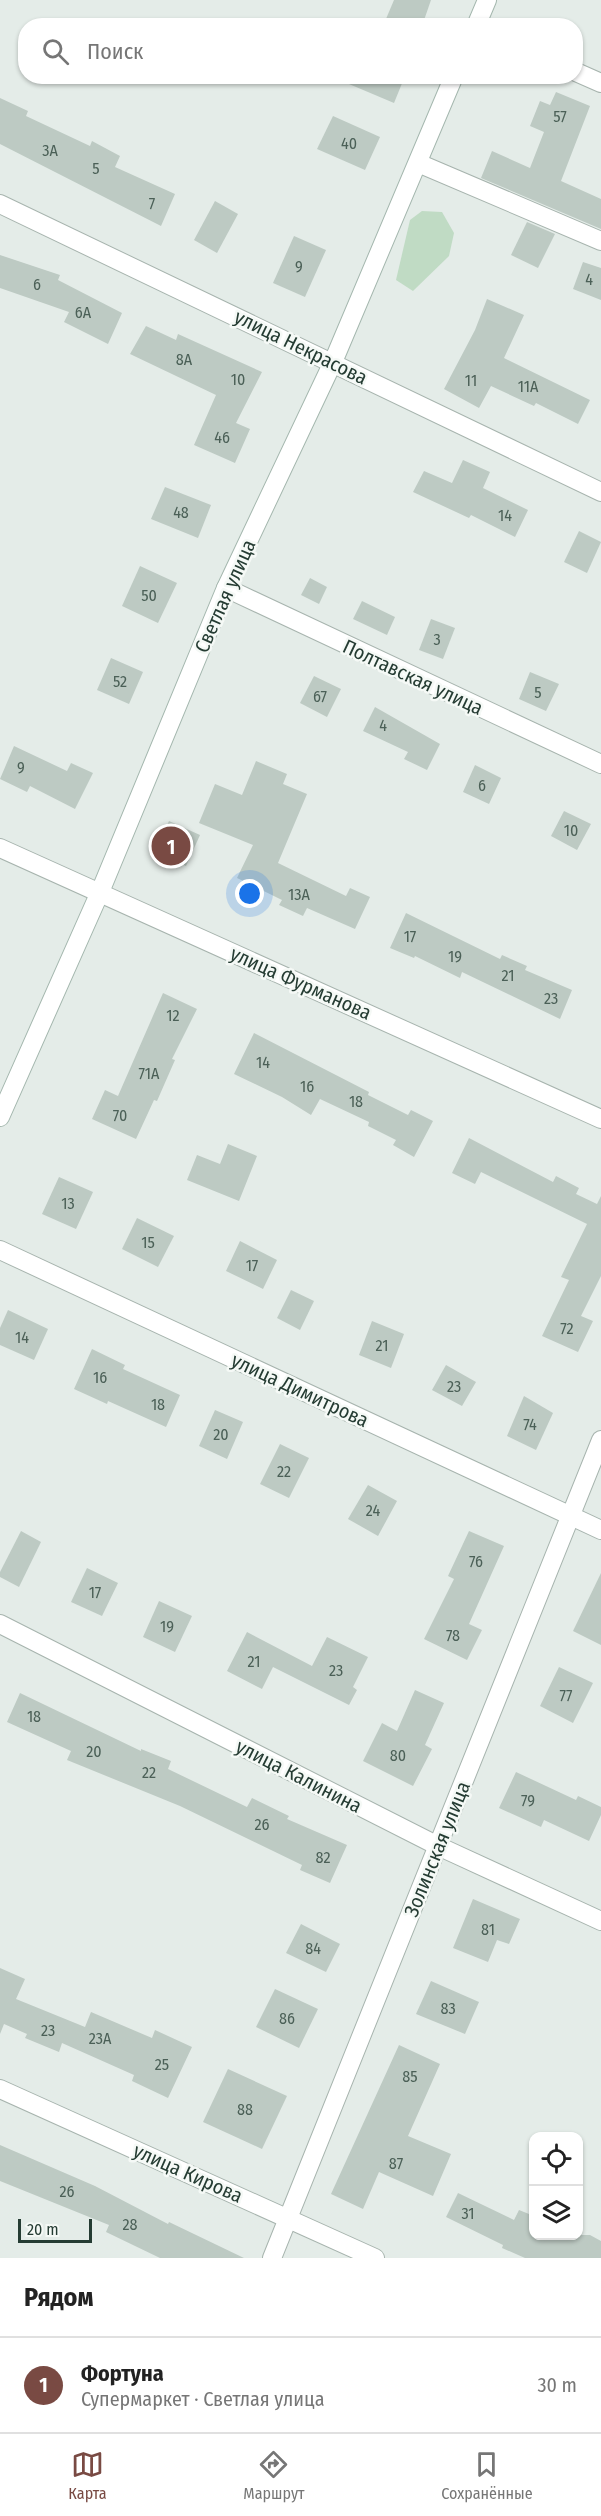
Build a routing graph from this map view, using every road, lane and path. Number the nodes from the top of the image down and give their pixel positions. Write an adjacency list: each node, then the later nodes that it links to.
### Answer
1 (487, 0): 2 (street)
2 (479, 18)
3 (583, 75): 5 (street)
4 (451, 84): 6 (street, Светлая улица)
5 (601, 84)
6 (418, 163): 8 (street); 9 (street, Светлая улица)
7 (0, 204): 9 (street, улица Некрасова)
8 (601, 242)
9 (333, 362): 10 (street, улица Некрасова); 11 (street, Светлая улица)
10 (601, 492)
11 (226, 588): 12 (street, Полтавская улица); 14 (street, Светлая улица)
12 (601, 764)
13 (0, 848): 14 (street, улица Фурманова)
14 (100, 892): 15 (street, Светлая улица); 16 (street, улица Фурманова)
15 (0, 1117)
16 (601, 1119)
17 (0, 1250): 19 (street, улица Димитрова)
18 (601, 1440): 19 (street, Золинская улица)
19 (570, 1516): 20 (street, улица Димитрова); 22 (street, Золинская улица)
20 (601, 1530)
21 (0, 1624): 22 (street, улица Калинина)
22 (438, 1846): 23 (street, улица Калинина); 25 (street, Золинская улица)
23 (601, 1921)
24 (0, 2089): 25 (street, улица Кирова)
25 (288, 2218): 26 (street, Золинская улица); 27 (street, улица Кирова)
26 (272, 2258)
27 (375, 2258)

